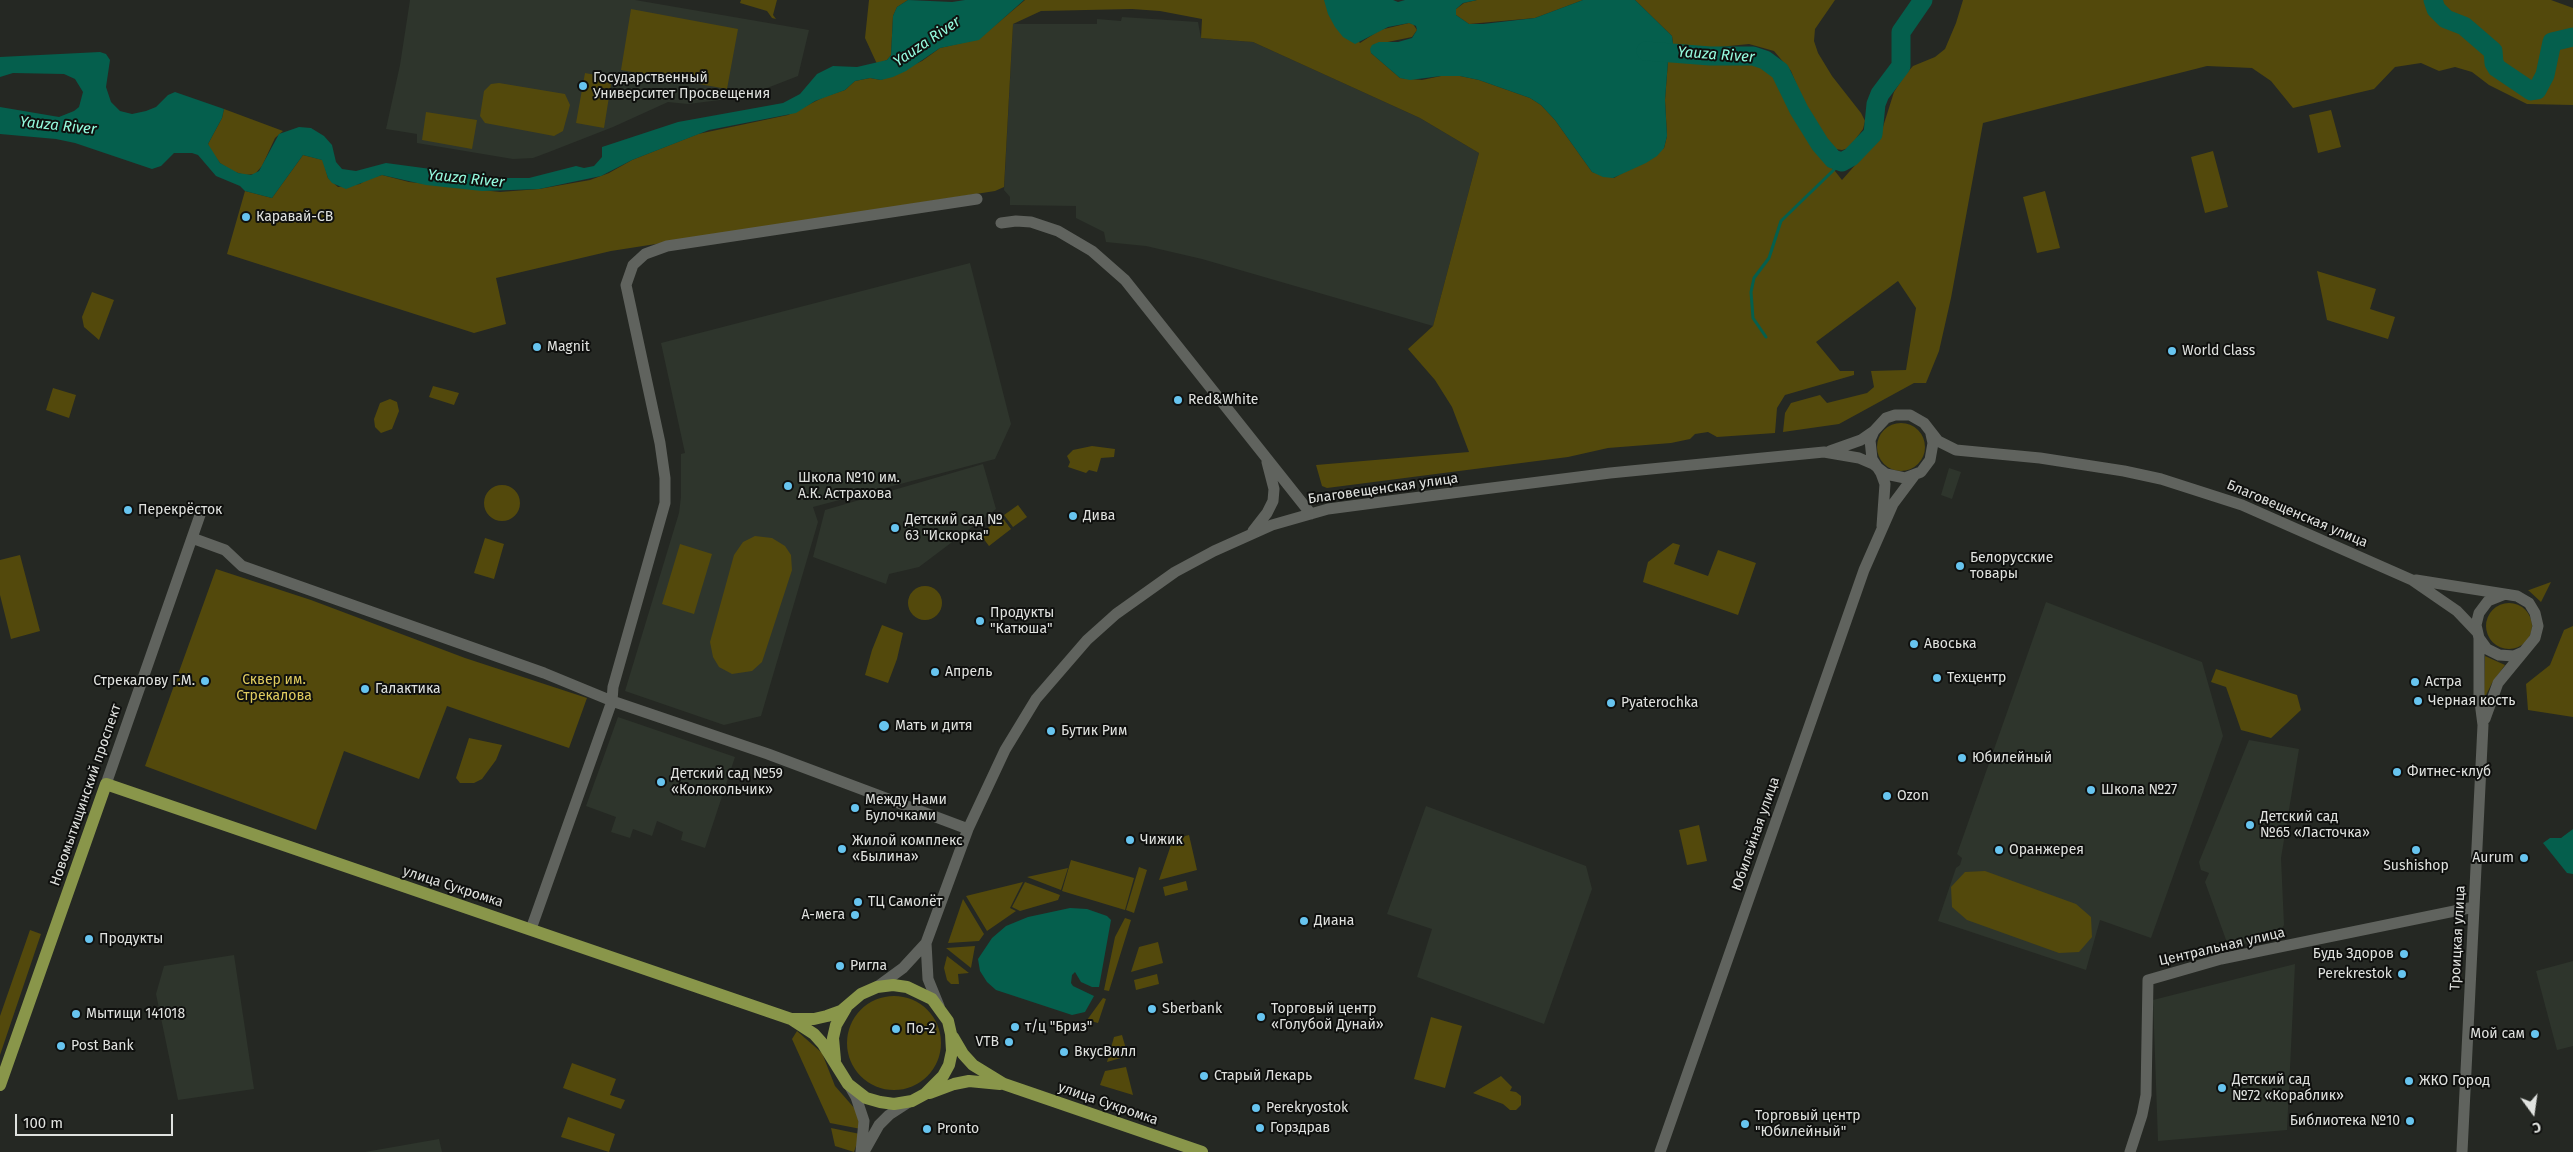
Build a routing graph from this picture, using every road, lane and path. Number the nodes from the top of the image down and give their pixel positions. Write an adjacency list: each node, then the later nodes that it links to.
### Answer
1 (977, 199): 20 (street)
2 (1001, 223): 5 (street)
3 (1874, 431): 4 (street); 7 (street); 8 (street)
4 (1931, 434): 6 (street); 9 (street)
5 (1262, 451): 11 (street); 14 (street)
6 (1961, 451): 9 (street); 16 (street, Благовещенская улица)
7 (1824, 452): 8 (street); 11 (street, Благовещенская улица)
8 (1878, 467): 10 (street); 13 (street, Юбилейная улица)
9 (1925, 468): 10 (street)
10 (1915, 475): 13 (street, Юбилейная улица)
11 (1311, 514): 14 (street, Благовещенская улица)
12 (200, 515): 15 (street, Новомытищинский проспект)
13 (1882, 526): 40 (street, Юбилейная улица)
14 (1250, 534): 23 (street, Благовещенская улица)
15 (192, 538): 20 (street); 22 (street, Новомытищинский проспект)
16 (2412, 580): 17 (street); 18 (street)
17 (2503, 595): 18 (street); 19 (street)
18 (2478, 635): 19 (street); 21 (street)
19 (2523, 652): 21 (street)
20 (612, 701): 23 (street); 25 (street)
21 (2483, 725): 24 (street, Троицкая улица)
22 (106, 784): 25 (main road, улица Сукромка); 35 (main road, Новомытищинский проспект)
23 (968, 829): 26 (street, Благовещенская улица)
24 (2474, 907): 41 (street, Центральная улица); 42 (street, Троицкая улица)
25 (531, 928): 30 (main road, улица Сукромка)
26 (926, 943): 27 (street); 29 (street)
27 (877, 987): 28 (main road); 29 (main road)
28 (851, 1002): 30 (main road); 32 (main road)
29 (940, 1007): 31 (main road)
30 (791, 1019): 32 (main road)
31 (952, 1034): 34 (main road, улица Сукромка); 36 (main road)
32 (840, 1072): 33 (main road)
33 (848, 1084): 37 (main road); 38 (street)
34 (1004, 1084): 36 (main road, улица Сукромка); 39 (main road, улица Сукромка)
35 (0, 1085)
36 (925, 1094): 37 (main road)
37 (912, 1101): 38 (street)
38 (863, 1152)
39 (1202, 1152)
40 (1660, 1152)
41 (2130, 1152)
42 (2462, 1152)

